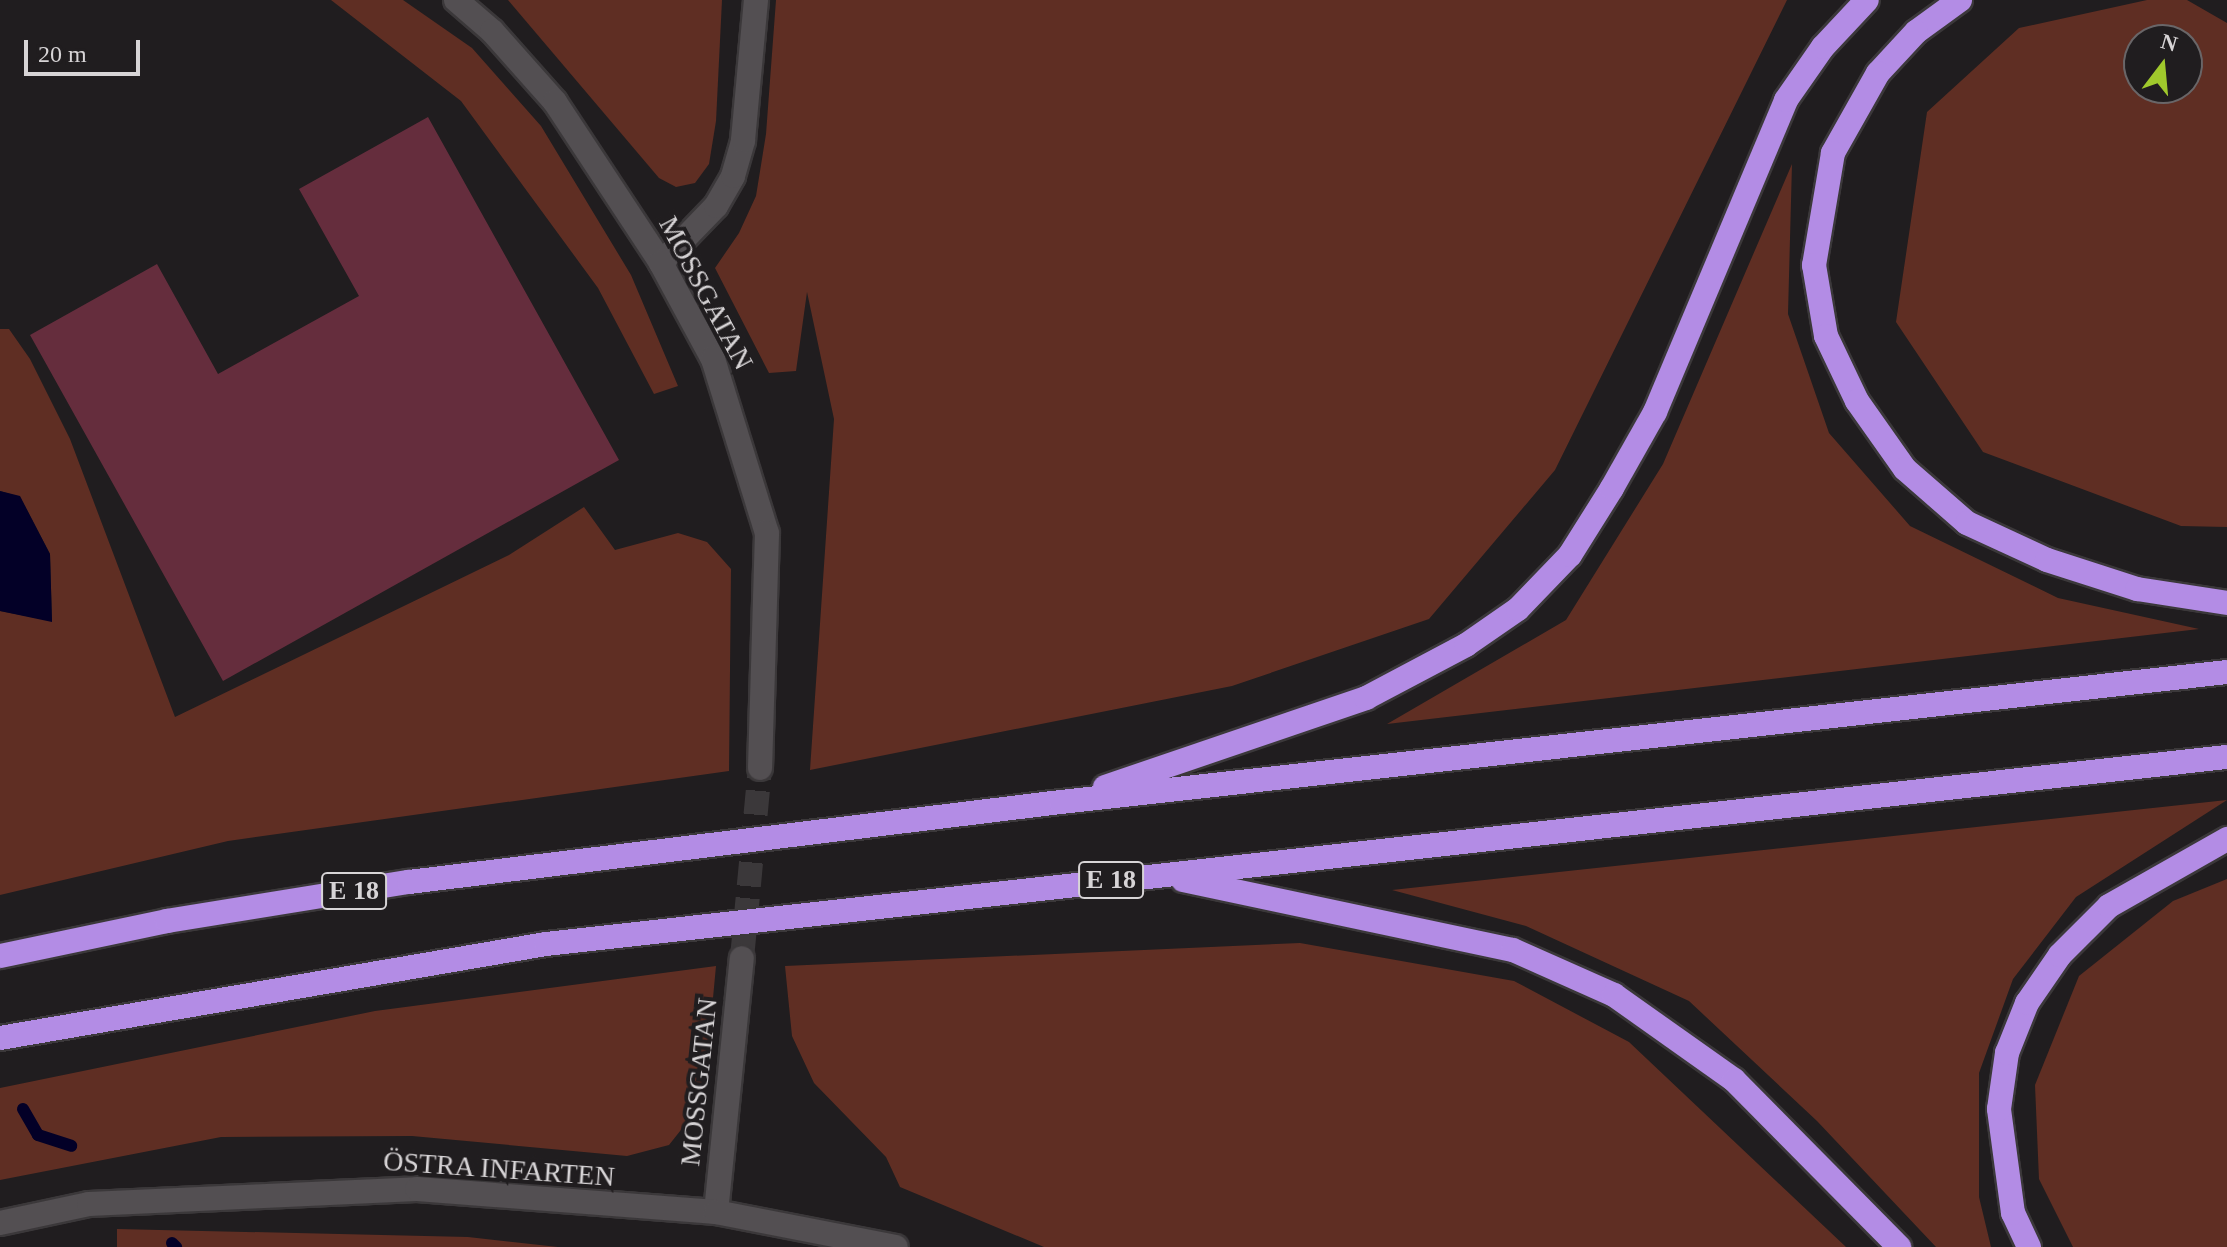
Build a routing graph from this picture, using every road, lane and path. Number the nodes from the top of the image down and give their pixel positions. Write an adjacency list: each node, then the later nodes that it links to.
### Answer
1 (456, 0): 5 (street, MOSSGATAN)
2 (756, 0): 5 (street)
3 (1867, 0): 10 (highway)
4 (1960, 0): 6 (highway)
5 (661, 263): 9 (street, MOSSGATAN)
6 (2227, 603)
7 (2227, 672): 10 (highway, E 18)
8 (2227, 757): 12 (highway, E 18)
9 (760, 768)
10 (1061, 802): 13 (highway, E 18)
11 (2227, 839): 20 (highway)
12 (1157, 875): 15 (highway, E 18); 19 (highway)
13 (0, 956)
14 (742, 958): 16 (street, MOSSGATAN)
15 (0, 1038)
16 (716, 1212): 17 (street, ÖSTRA INFARTEN); 18 (street, ÖSTRA INFARTEN)
17 (0, 1223)
18 (896, 1247)
19 (1899, 1247)
20 (2029, 1247)

